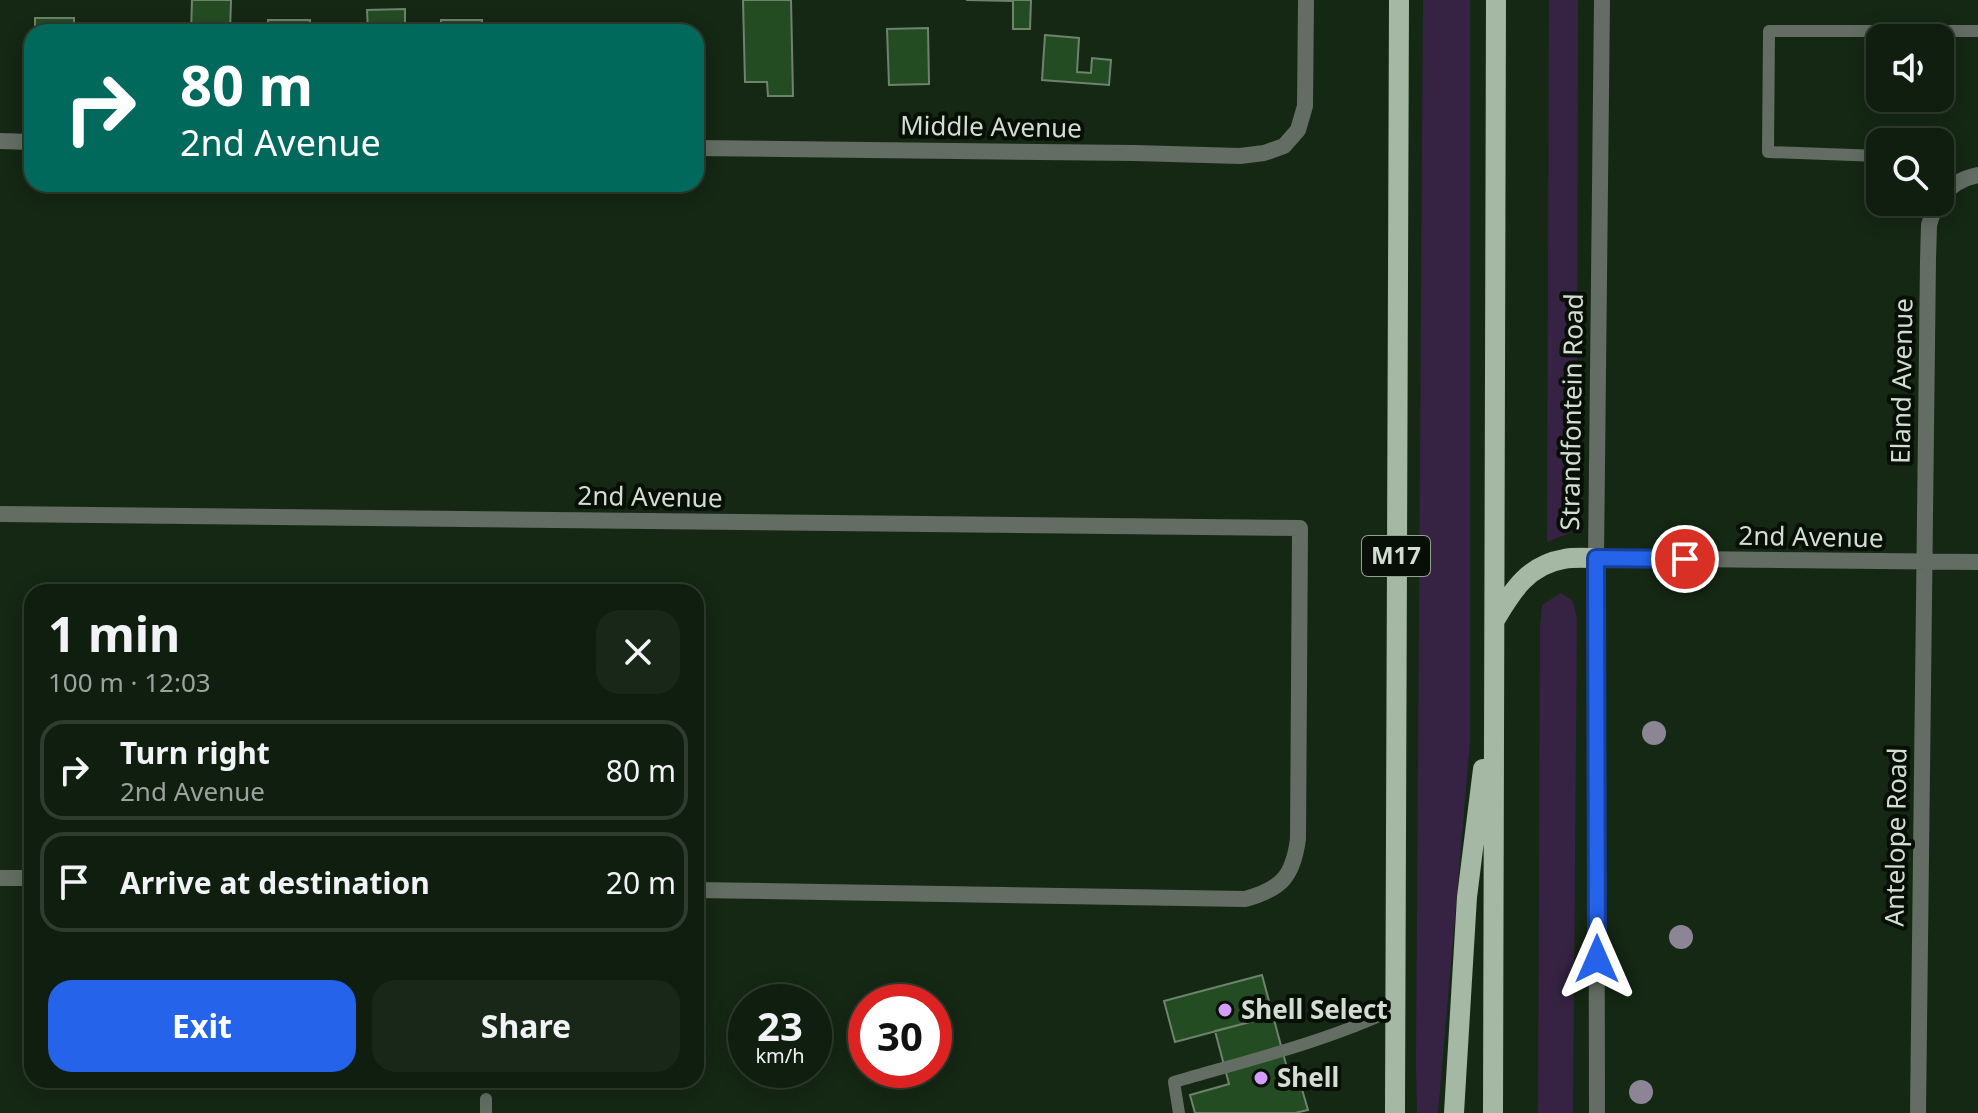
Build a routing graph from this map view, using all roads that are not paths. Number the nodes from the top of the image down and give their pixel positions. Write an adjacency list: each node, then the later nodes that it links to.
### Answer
1 (1306, 0): 8 (street, Middle Avenue)
2 (1399, 0): 22 (main road, M17)
3 (1496, 0): 17 (main road)
4 (1602, 0): 14 (street, Strandfontein Road)
5 (1978, 31): 9 (lane)
6 (0, 141): 7 (street)
7 (24, 142)
8 (704, 148)
9 (1866, 156)
10 (1978, 175): 11 (street, Eland Avenue)
11 (1954, 185)
12 (1932, 216): 15 (street, Eland Avenue)
13 (0, 514): 21 (street, 2nd Avenue)
14 (1596, 558): 15 (street, 2nd Avenue); 17 (main road); 27 (street, Strandfontein Road)
15 (1923, 562): 16 (street, 2nd Avenue); 28 (street, Antelope Road)
16 (1978, 562)
17 (1494, 622): 18 (main road)
18 (1494, 681): 25 (main road); 26 (main road)
19 (0, 878): 20 (street)
20 (24, 878)
21 (704, 890)
22 (1395, 1009): 23 (lane); 24 (main road, M17)
23 (1179, 1113)
24 (1395, 1113)
25 (1454, 1113)
26 (1493, 1113)
27 (1597, 1113)
28 (1918, 1113)

